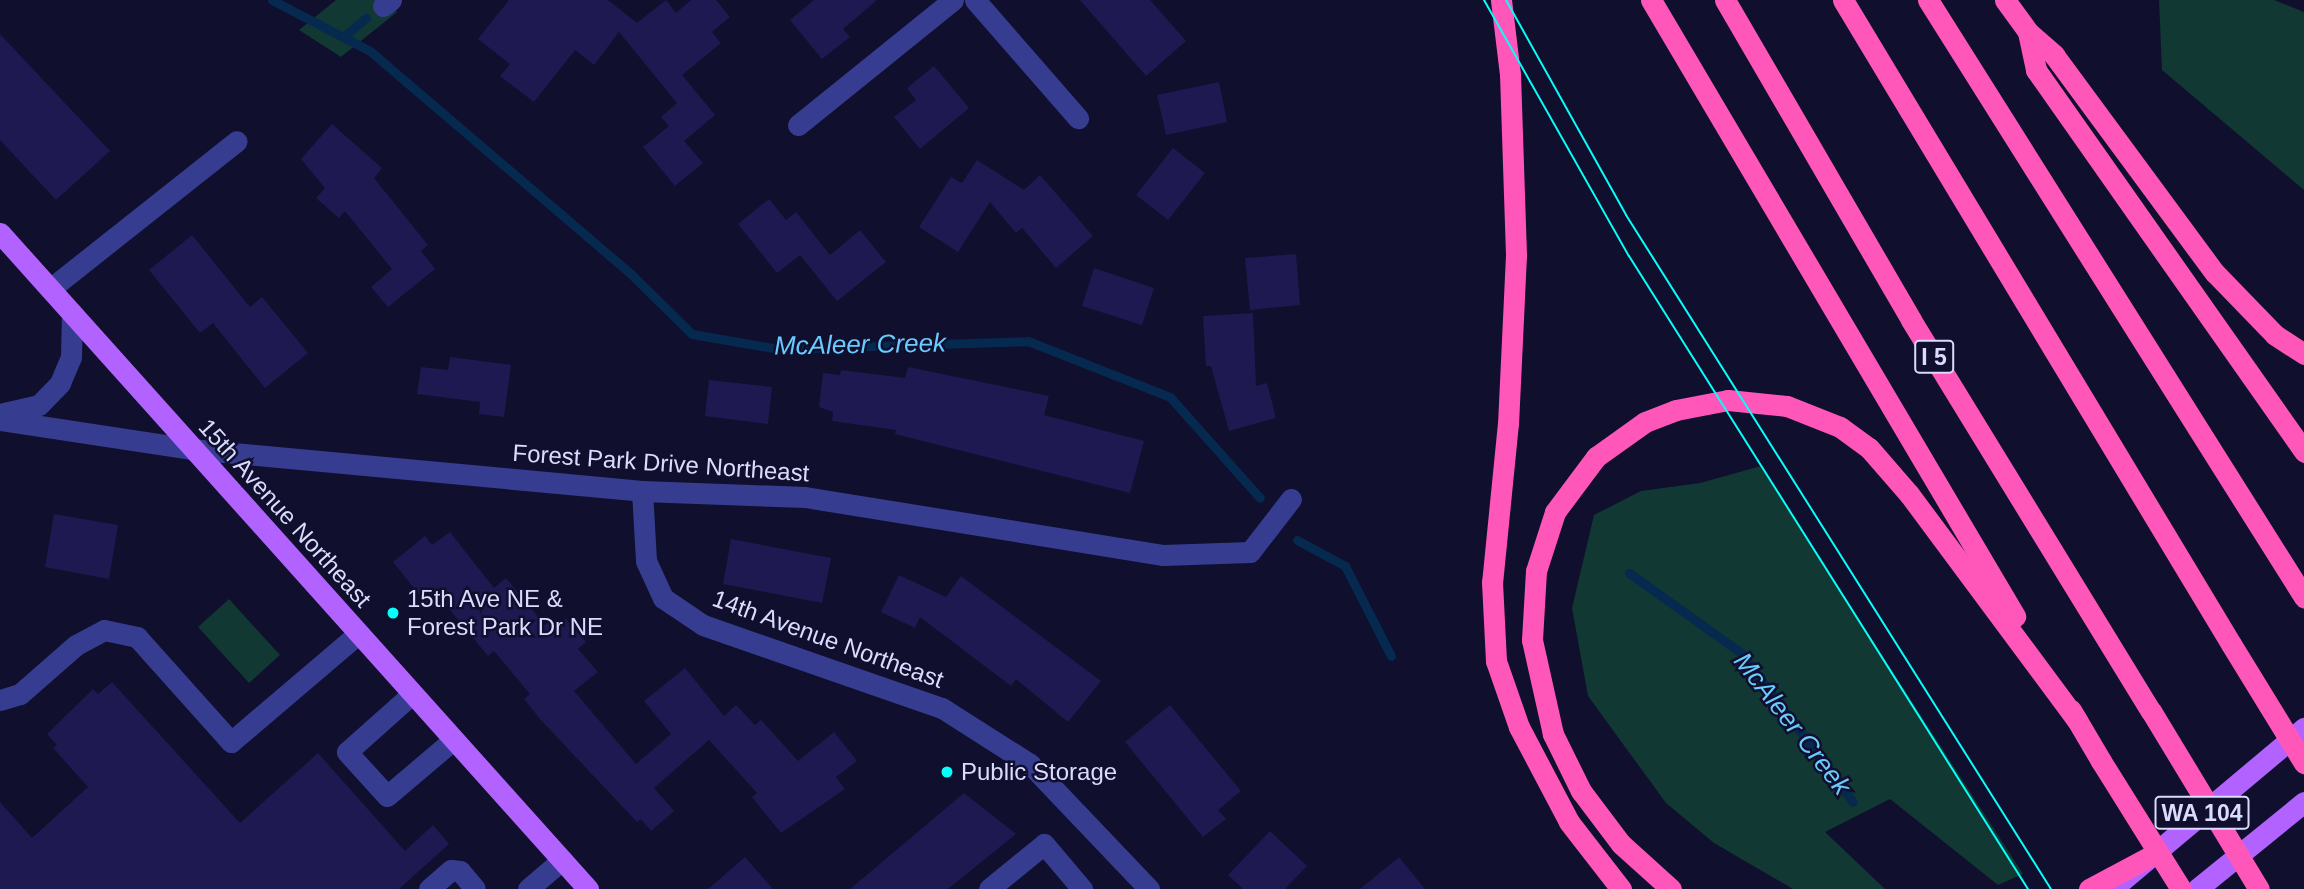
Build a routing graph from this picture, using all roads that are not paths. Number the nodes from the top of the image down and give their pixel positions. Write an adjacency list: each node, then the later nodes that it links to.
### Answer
1 (953, 0): 11 (street)
2 (975, 0): 10 (street)
3 (1501, 0): 41 (highway)
4 (1651, 0): 27 (highway)
5 (1725, 0): 47 (highway, I 5, bridge)
6 (1843, 0): 30 (highway, bridge)
7 (1928, 0): 23 (highway)
8 (2005, 0): 9 (highway)
9 (2028, 33): 16 (highway); 20 (highway)
10 (1078, 118)
11 (798, 125)
12 (237, 141): 14 (street)
13 (0, 233): 14 (main road, 15th Avenue Northeast)
14 (50, 289): 15 (main road, 15th Avenue Northeast)
15 (72, 313): 17 (street); 19 (main road, 15th Avenue Northeast)
16 (2304, 354)
17 (0, 414)
18 (0, 420): 19 (street, Forest Park Drive Northeast)
19 (191, 449): 21 (street, Forest Park Drive Northeast); 24 (main road, 15th Avenue Northeast)
20 (2304, 453)
21 (642, 491): 22 (street, Forest Park Drive Northeast); 40 (street, 14th Avenue Northeast)
22 (1291, 499)
23 (2303, 596)
24 (358, 634): 25 (main road, 15th Avenue Northeast); 26 (street)
25 (412, 694): 29 (main road, 15th Avenue Northeast); 29 (street)
26 (0, 700)
27 (2077, 720): 42 (highway); 45 (highway, bridge)
28 (2304, 728): 32 (main road, WA 104)
29 (453, 740): 33 (main road, 15th Avenue Northeast)
30 (2304, 763)
31 (2304, 802): 46 (main road, WA 104)
32 (2149, 857): 43 (highway); 44 (main road, WA 104)
33 (562, 860): 36 (street); 37 (main road, 15th Avenue Northeast)
34 (429, 889): 35 (street)
35 (475, 889)
36 (528, 889)
37 (588, 889)
38 (989, 889): 39 (street)
39 (1082, 889)
40 (1149, 889)
41 (1621, 889)
42 (1671, 889)
43 (2089, 889)
44 (2112, 889)
45 (2181, 889)
46 (2197, 889)
47 (2259, 889)

